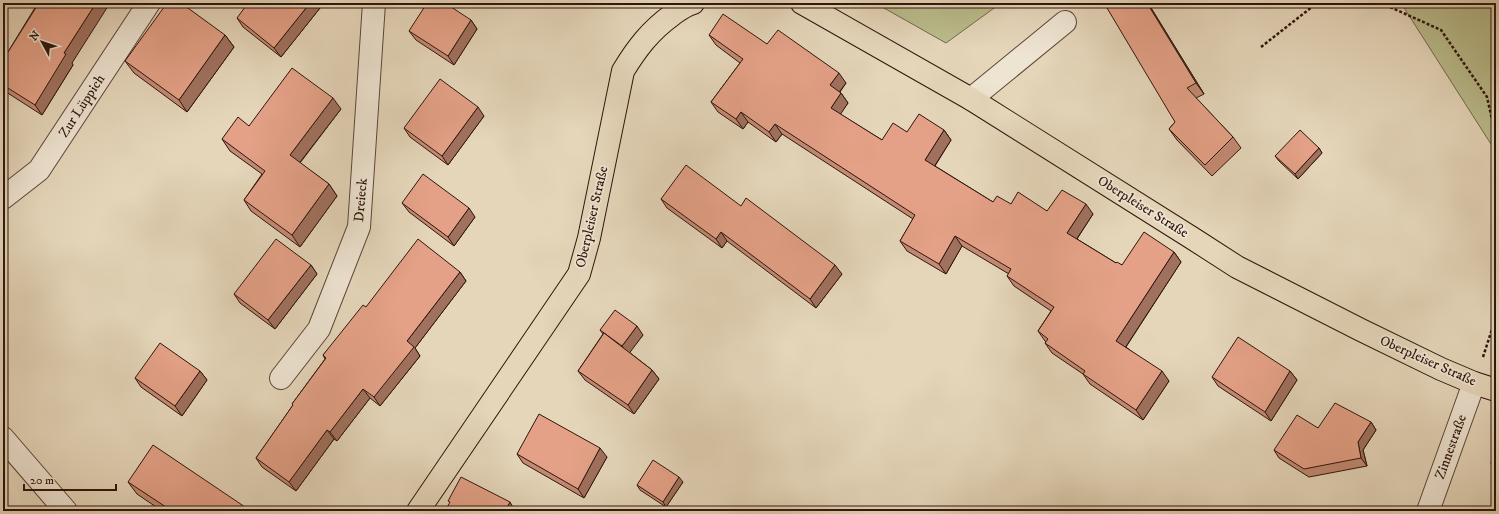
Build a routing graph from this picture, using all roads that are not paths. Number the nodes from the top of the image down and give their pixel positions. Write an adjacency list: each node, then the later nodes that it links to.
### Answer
1 (149, 3): 7 (street, Zur Lüppich)
2 (374, 3): 8 (street, Dreieck)
3 (693, 3): 13 (main road, Oberpleiser Straße)
4 (802, 3): 6 (main road, Oberpleiser Straße)
5 (1065, 22): 6 (street)
6 (971, 99): 9 (main road, Oberpleiser Straße)
7 (3, 198)
8 (282, 378)
9 (1474, 383): 10 (main road, Oberpleiser Straße); 14 (street, Zinnestraße)
10 (1496, 390)
11 (3, 438): 12 (street)
12 (66, 511)
13 (418, 511)
14 (1428, 511)

